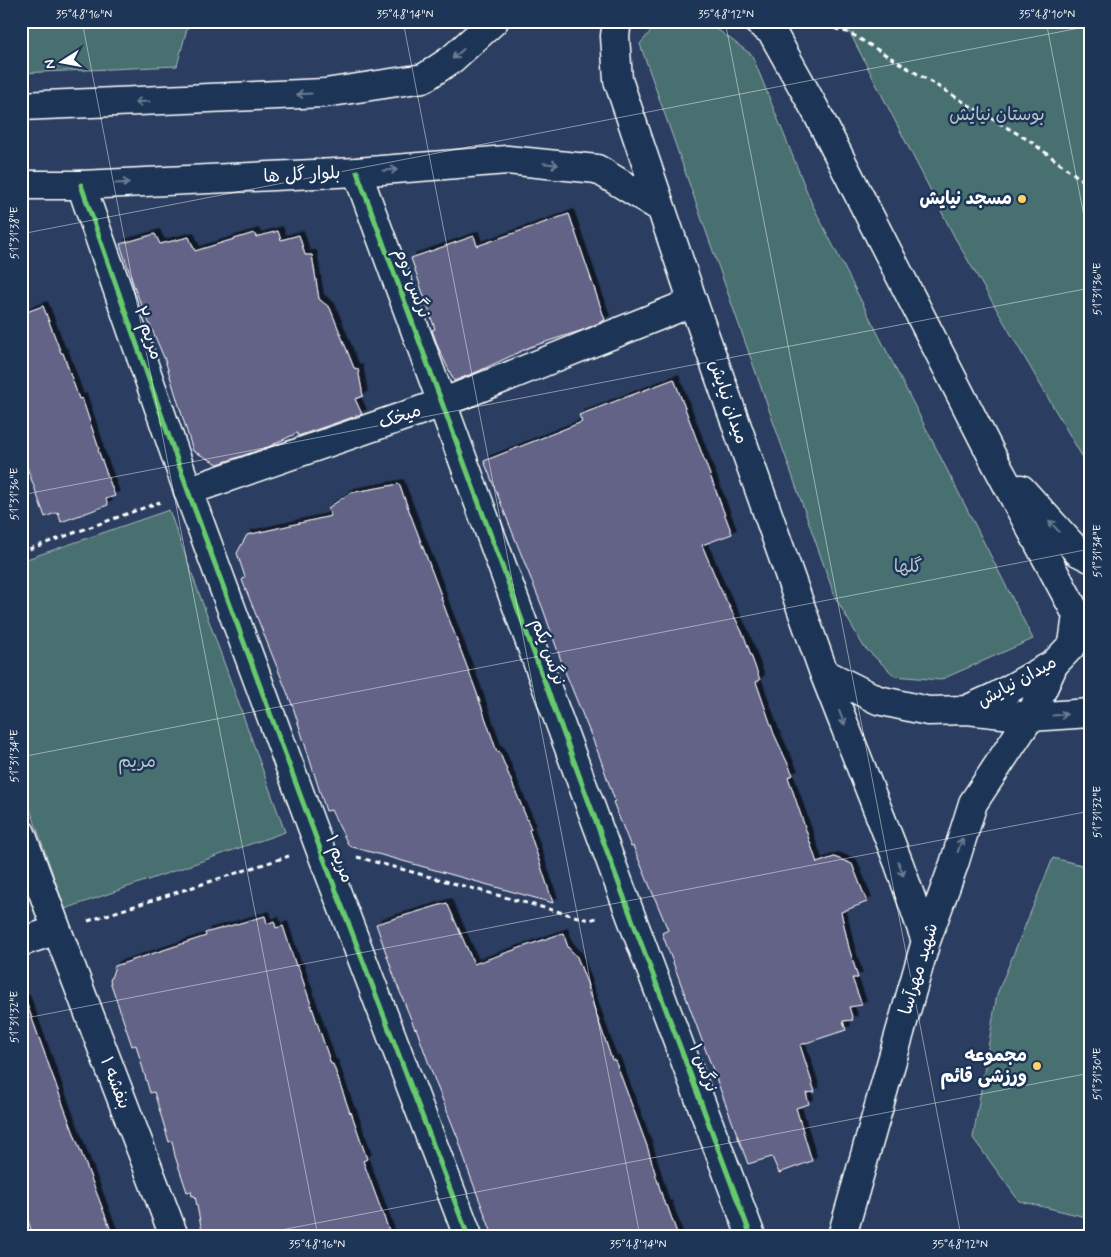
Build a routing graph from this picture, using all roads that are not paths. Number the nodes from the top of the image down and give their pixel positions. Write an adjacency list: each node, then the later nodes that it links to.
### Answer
1 (494, 21): 4 (main road, one-way to 4)
2 (618, 21): 8 (main road, میدان نیایش)
3 (757, 21): 11 (main road, میدان نیایش)
4 (21, 106)
5 (357, 172): 7 (main road, بلوار گل ها, one-way to 5); 8 (main road, بلوار گل ها, one-way to 8); 10 (main road, نرگس دوم)
6 (21, 185): 7 (main road, بلوار گل ها)
7 (81, 185): 12 (main road, مریم ۲)
8 (660, 208): 9 (main road, میدان نیایش)
9 (693, 302): 10 (main road, میخک); 15 (main road, میدان نیایش)
10 (442, 403): 12 (main road, میخک); 20 (main road, نرگس یکم)
11 (994, 460): 13 (main road, one-way to 11); 14 (main road, میدان نیایش)
12 (188, 491): 25 (main road, مریم ۱)
13 (1090, 558)
14 (1054, 664): 16 (main road, میدان نیایش); 18 (main road, شهید مهرآسا)
15 (824, 673): 16 (main road, میدان نیایش); 22 (main road, one-way to 22)
16 (966, 710): 18 (main road)
17 (1090, 712): 18 (main road, one-way to 17)
18 (1030, 717): 22 (main road, شهید مهرآسا, one-way to 18)
19 (21, 833): 21 (main road, بنفشه ۱)
20 (630, 910): 26 (main road, نرگس ۱)
21 (57, 930): 23 (main road); 24 (main road, بنفشه ۱)
22 (926, 941): 27 (main road, شهید مهرآسا)
23 (21, 942)
24 (174, 1236)
25 (468, 1236)
26 (751, 1236)
27 (842, 1236)

